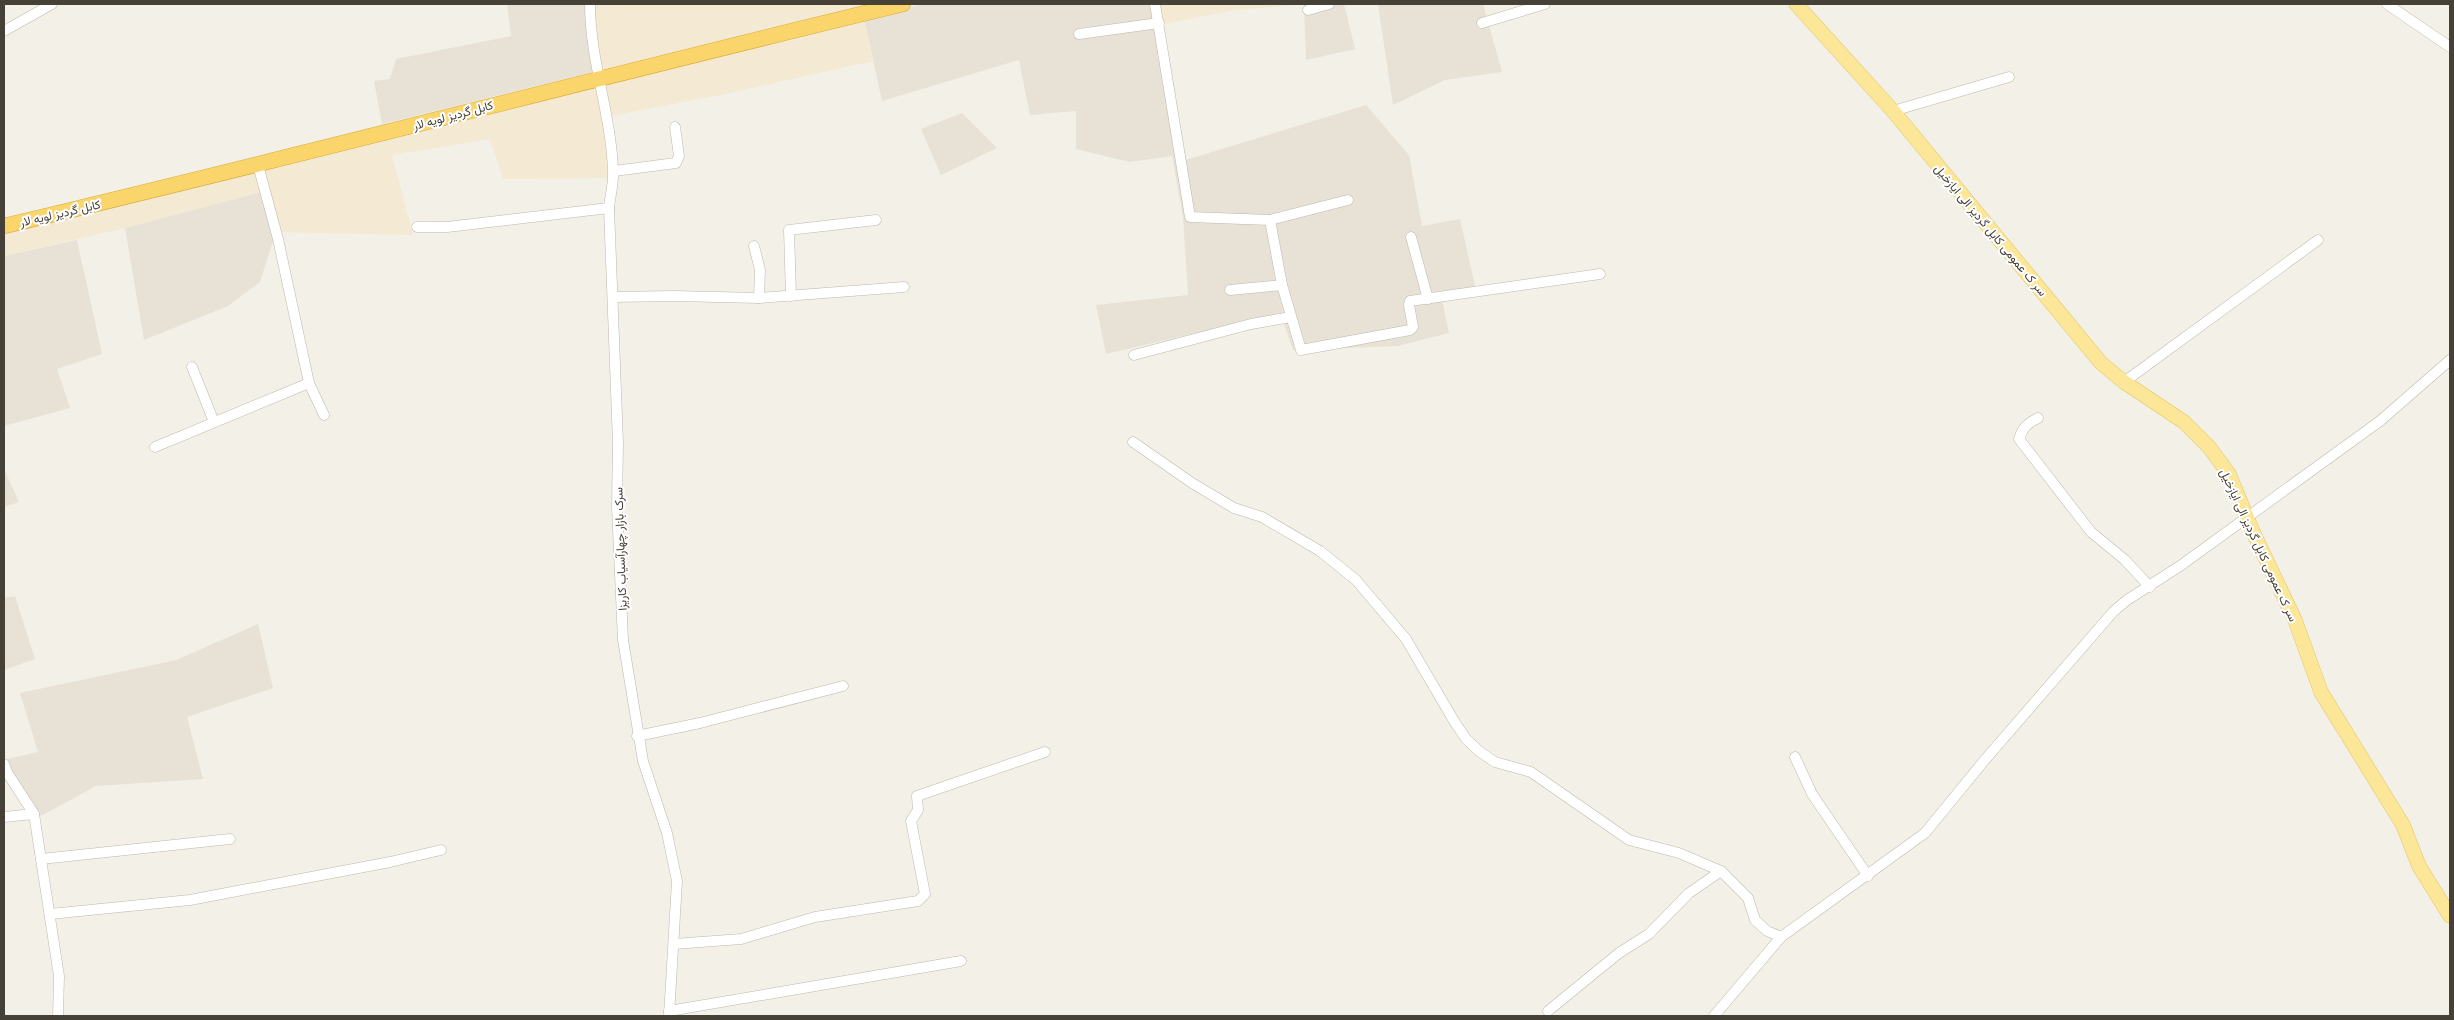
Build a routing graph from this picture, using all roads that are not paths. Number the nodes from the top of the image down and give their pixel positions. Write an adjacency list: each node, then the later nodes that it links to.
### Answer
1 (52, 4): 12 (street)
2 (590, 4): 15 (street, سرک بازار چهارآسیاب کاریزا)
3 (903, 4): 15 (highway, کابل گردیز لویه لار)
4 (1155, 4): 10 (street)
5 (1329, 4): 9 (street)
6 (1545, 4): 11 (street)
7 (1796, 4): 17 (main road, سر ک عمومی کابل گردیز الی ایازخیل)
8 (2387, 4): 14 (street)
9 (1308, 10)
10 (1159, 23): 13 (street); 24 (street)
11 (1482, 23)
12 (4, 31)
13 (1080, 34)
14 (2450, 47)
15 (600, 77): 19 (highway, کابل گردیز لویه لار); 20 (street, سرک بازار چهارآسیاب کاریزا)
16 (2009, 77): 17 (street)
17 (1893, 111): 42 (main road, سر ک عمومی کابل گردیز الی ایازخیل)
18 (676, 127): 20 (street)
19 (258, 165): 25 (highway, کابل گردیز لویه لار); 43 (street)
20 (614, 171): 22 (street, سرک بازار چهارآسیاب کاریزا)
21 (1348, 200): 24 (street)
22 (609, 208): 26 (street); 35 (street, سرک بازار چهارآسیاب کاریزا)
23 (876, 220): 34 (street)
24 (1270, 220): 31 (street)
25 (4, 226)
26 (416, 227)
27 (1411, 237): 37 (street)
28 (2318, 240): 42 (street)
29 (754, 246): 36 (street)
30 (1600, 274): 37 (street)
31 (1282, 285): 33 (street); 38 (street)
32 (904, 287): 34 (street)
33 (1230, 290)
34 (791, 296): 36 (street)
35 (613, 297): 36 (street); 52 (street, سرک بازار چهارآسیاب کاریزا)
36 (759, 298)
37 (1428, 299): 38 (street)
38 (1291, 317): 39 (street)
39 (1134, 355)
40 (2450, 360): 49 (street)
41 (192, 367): 46 (street)
42 (2124, 382): 49 (main road, سر ک عمومی کابل گردیز الی ایازخیل)
43 (309, 383): 44 (street); 46 (street)
44 (324, 415)
45 (2038, 418): 50 (street)
46 (214, 422): 48 (street)
47 (1133, 442): 61 (street)
48 (155, 447)
49 (2247, 518): 50 (street); 64 (main road, سر ک عمومی کابل گردیز الی ایازخیل)
50 (2150, 587): 62 (street)
51 (843, 686): 52 (street)
52 (637, 736): 66 (street, سرک بازار چهارآسیاب کاریزا)
53 (1045, 752): 66 (street)
54 (1795, 757): 62 (street)
55 (4, 764): 56 (street)
56 (34, 814): 57 (street); 60 (street)
57 (4, 817)
58 (230, 839): 60 (street)
59 (441, 850): 63 (street)
60 (41, 858): 63 (street)
61 (1722, 871): 65 (street); 68 (street)
62 (1868, 876): 65 (street)
63 (50, 914): 70 (street)
64 (2450, 916)
65 (1781, 937): 71 (street)
66 (674, 944): 69 (street, سرک بازار چهارآسیاب کاریزا)
67 (961, 961): 69 (street)
68 (1548, 1011)
69 (669, 1014)
70 (58, 1016)
71 (1714, 1016)

